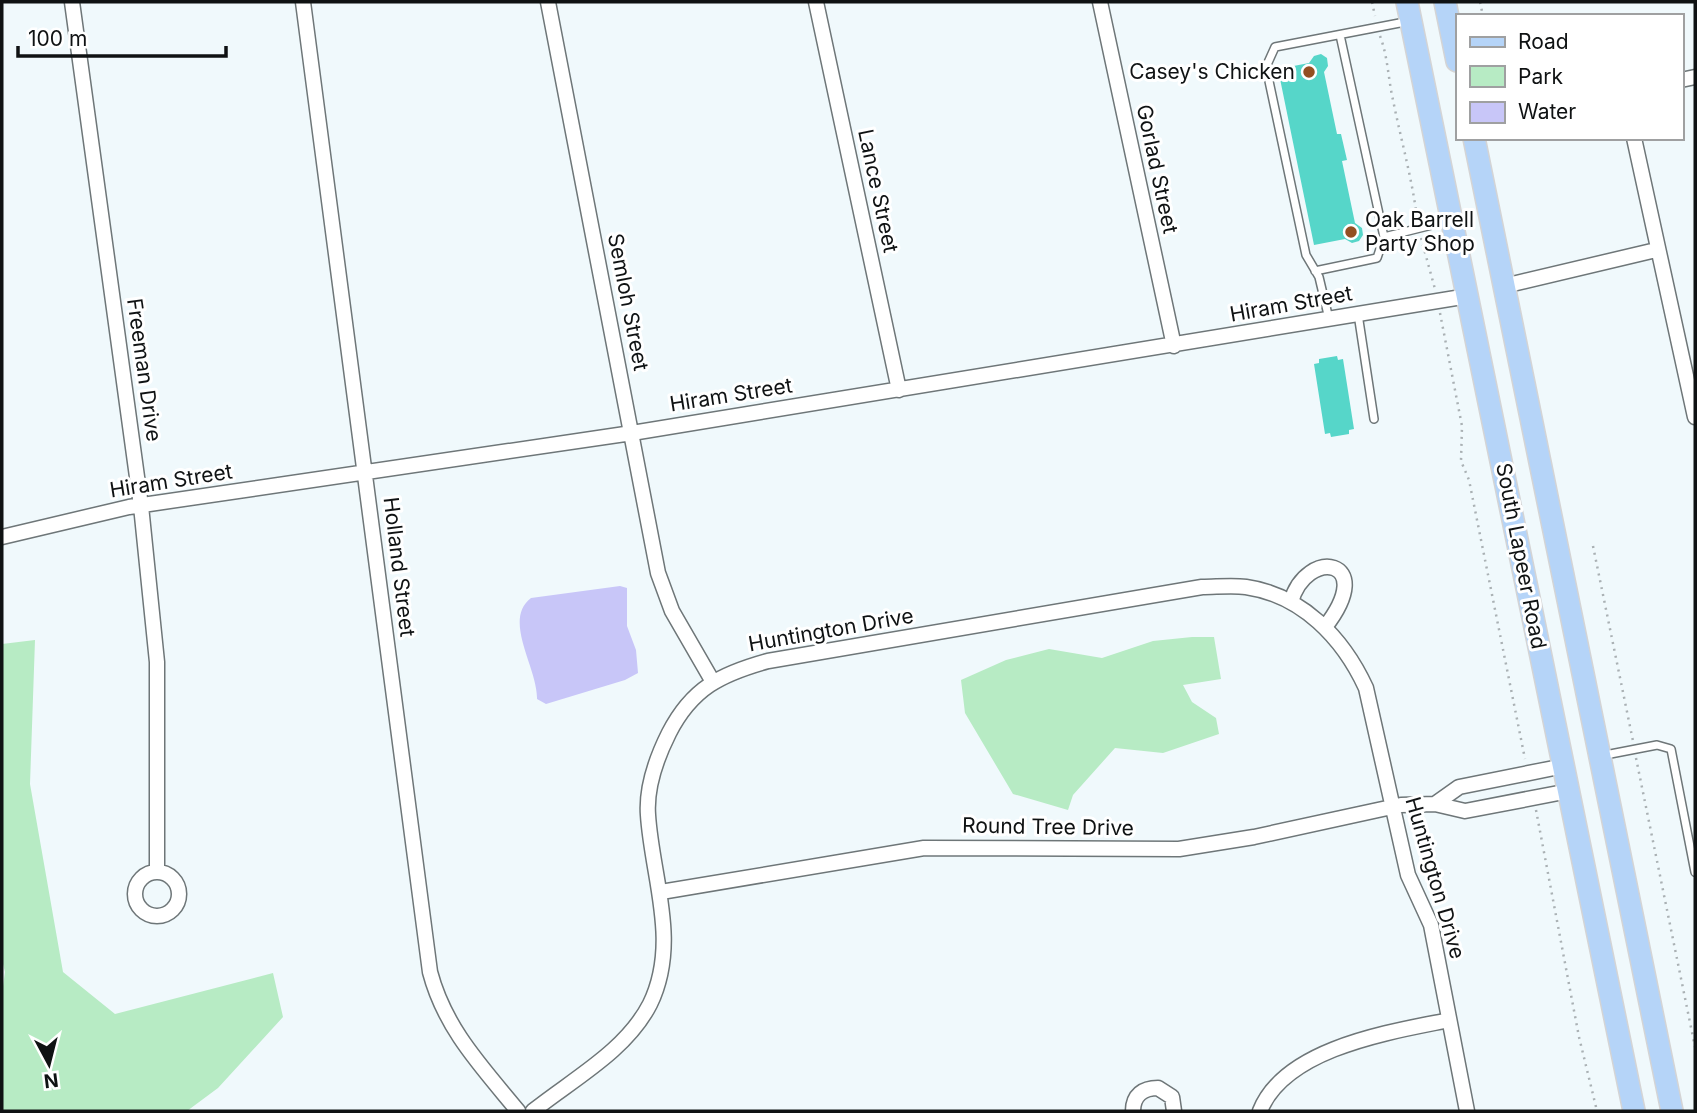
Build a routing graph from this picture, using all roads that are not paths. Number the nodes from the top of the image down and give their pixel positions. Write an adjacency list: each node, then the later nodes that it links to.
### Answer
1 (72, 2): 28 (street, Freeman Drive)
2 (303, 2): 27 (street, Holland Street)
3 (548, 2): 24 (street, Semloh Street)
4 (816, 2): 21 (street, Lance Street)
5 (1100, 2): 20 (street, Gorlad Street)
6 (1444, 2): 9 (main road)
7 (1408, 11): 8 (lane); 12 (main road, South Lapeer Road)
8 (1340, 34): 13 (lane); 15 (lane)
9 (1456, 56)
10 (1474, 140): 16 (main road, South Lapeer Road)
11 (1634, 140): 14 (street)
12 (1452, 220): 13 (lane); 17 (main road, South Lapeer Road)
13 (1384, 237): 15 (lane)
14 (1656, 250): 16 (street); 22 (street)
15 (1315, 271): 19 (lane)
16 (1504, 286): 26 (main road, South Lapeer Road)
17 (1468, 296): 18 (street, Hiram Street); 25 (main road, South Lapeer Road)
18 (1358, 314): 19 (street, Hiram Street); 23 (lane)
19 (1329, 319): 20 (street, Hiram Street)
20 (1174, 346): 21 (street, Hiram Street)
21 (899, 390): 24 (street, Hiram Street)
22 (1695, 417)
23 (1374, 419)
24 (632, 433): 27 (street, Hiram Street); 34 (street, Semloh Street)
25 (1501, 457): 26 (main road); 30 (main road, South Lapeer Road)
26 (1539, 460): 31 (main road, South Lapeer Road)
27 (366, 474): 28 (street, Hiram Street); 44 (street, Holland Street)
28 (141, 506): 29 (street, Hiram Street); 40 (street, Freeman Drive)
29 (2, 537)
30 (1528, 587): 31 (main road); 36 (main road, South Lapeer Road)
31 (1567, 595): 35 (main road, South Lapeer Road)
32 (1290, 602): 33 (street, Huntington Drive); 33 (street); 34 (street, Huntington Drive)
33 (1325, 627): 39 (street, Huntington Drive)
34 (713, 682): 42 (street, Huntington Drive)
35 (1600, 756): 41 (lane); 51 (main road, South Lapeer Road)
36 (1564, 766): 37 (main road, South Lapeer Road); 38 (street, Round Tree Drive)
37 (1569, 791): 38 (street, Round Tree Drive); 50 (main road, South Lapeer Road)
38 (1435, 804): 39 (street, Round Tree Drive)
39 (1392, 807): 42 (street, Round Tree Drive); 43 (street, Huntington Drive)
40 (158, 871)
41 (1695, 872)
42 (661, 892): 45 (street, Huntington Drive)
43 (1449, 1020): 48 (street); 49 (street, Huntington Drive)
44 (518, 1111)
45 (533, 1111)
46 (1133, 1111): 47 (street)
47 (1174, 1111)
48 (1260, 1111)
49 (1467, 1111)
50 (1634, 1111)
51 (1672, 1111)

